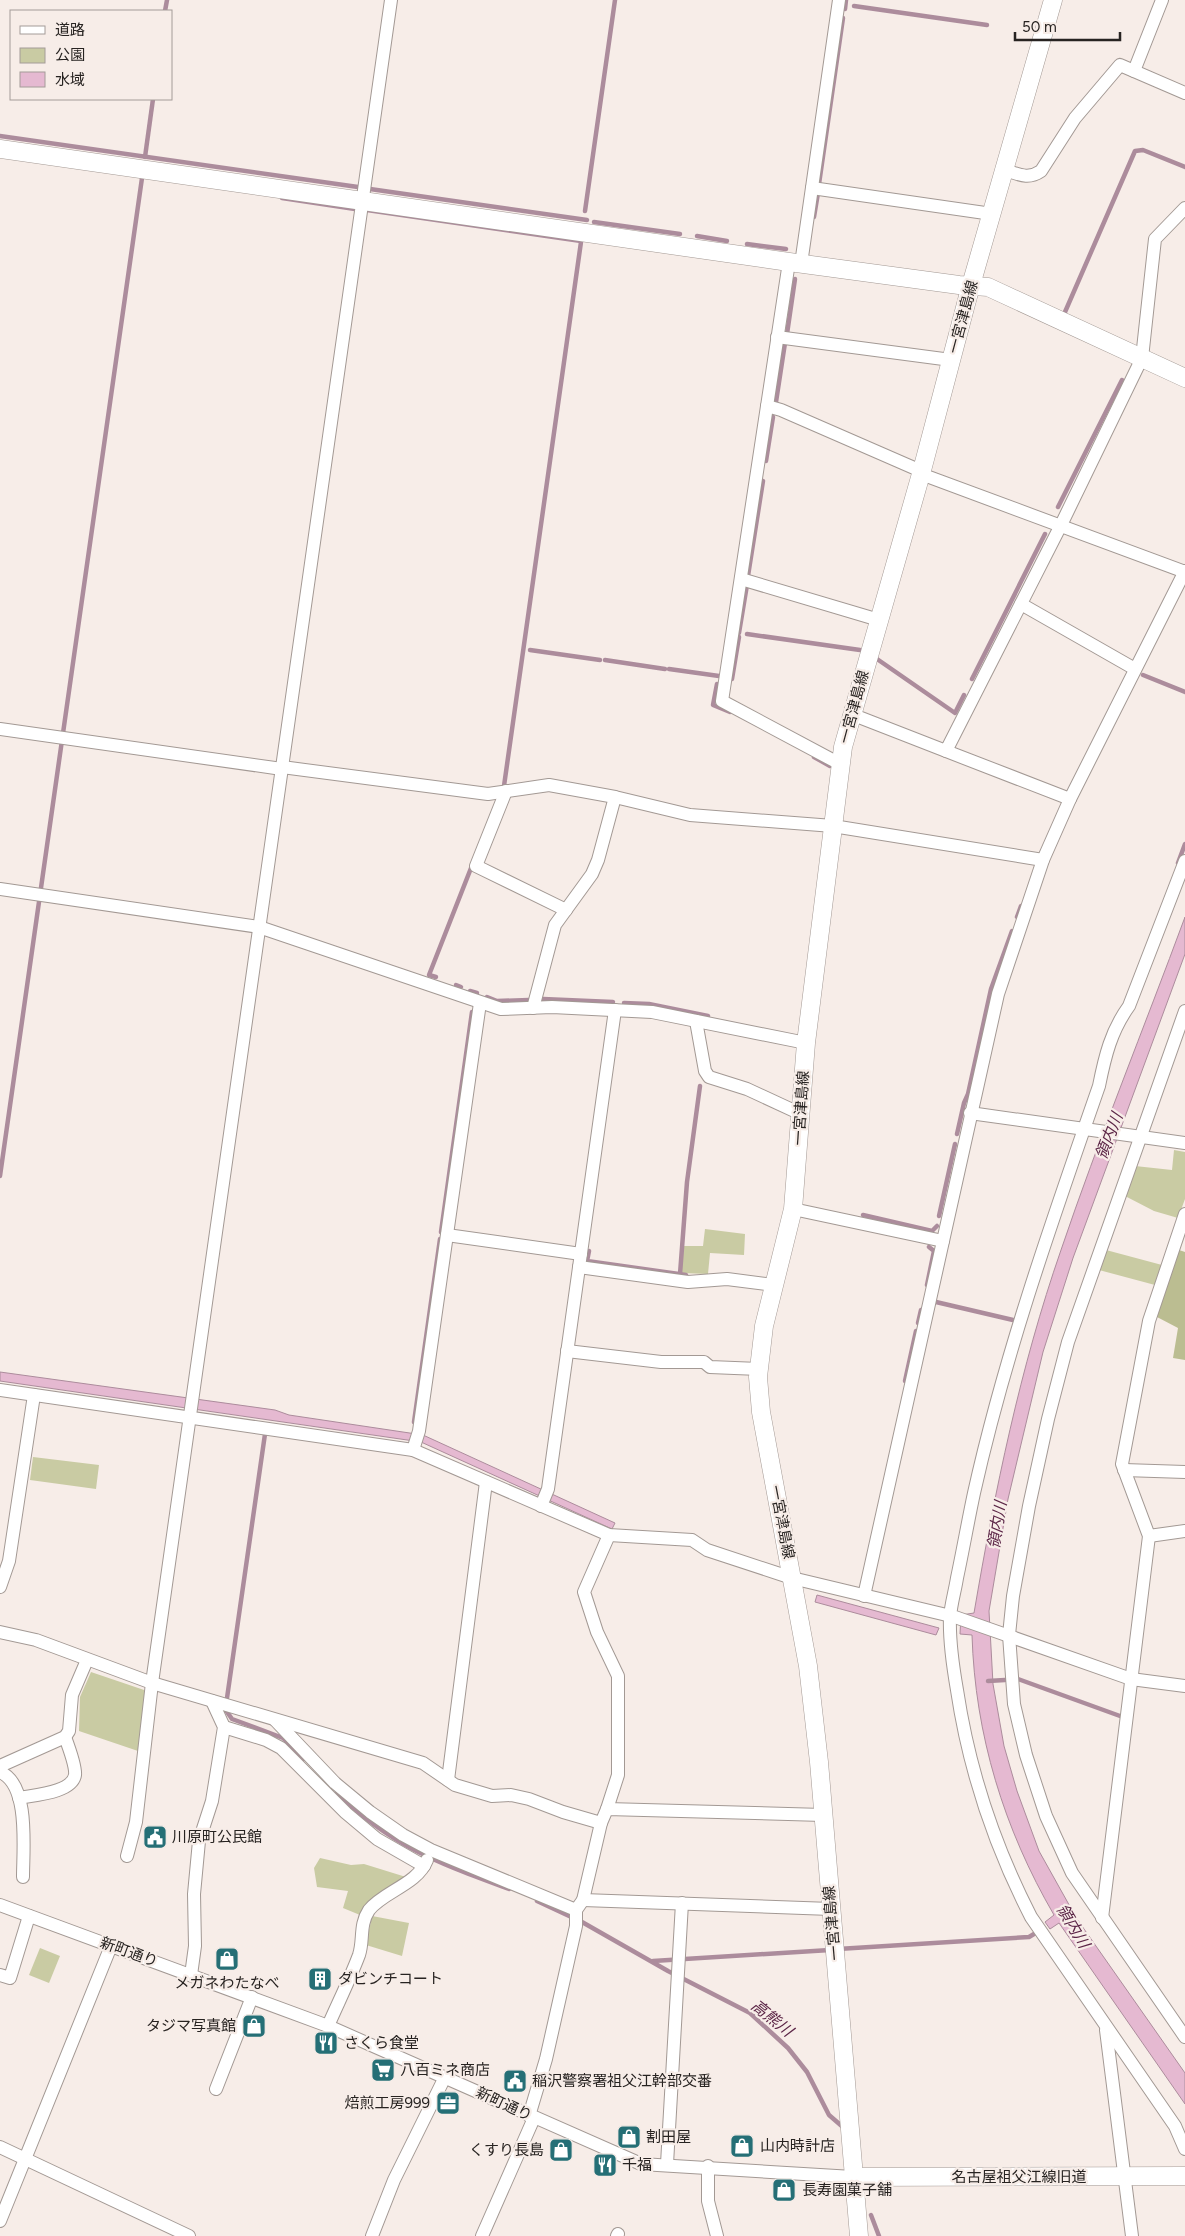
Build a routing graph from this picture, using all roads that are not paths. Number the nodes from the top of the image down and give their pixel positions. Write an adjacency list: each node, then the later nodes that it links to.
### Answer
1 (391, 0): 10 (street)
2 (838, 0): 9 (street)
3 (1053, 0): 8 (main road, 一宮津島線)
4 (1162, 0): 5 (street)
5 (1134, 71): 6 (street); 8 (street)
6 (1185, 93)
7 (0, 149): 10 (main road)
8 (1004, 170): 12 (main road, 一宮津島線)
9 (812, 188): 12 (street); 13 (street)
10 (362, 202): 13 (main road); 31 (street)
11 (1185, 208): 16 (street)
12 (992, 214): 14 (main road, 一宮津島線)
13 (795, 263): 14 (main road); 15 (street)
14 (971, 285): 16 (main road); 17 (main road, 一宮津島線)
15 (777, 337): 17 (street); 19 (street)
16 (1142, 358): 18 (main road); 21 (street)
17 (951, 360): 20 (main road, 一宮津島線)
18 (1185, 378)
19 (767, 406): 20 (street); 23 (street)
20 (921, 472): 21 (street); 25 (main road, 一宮津島線)
21 (1061, 525): 22 (street); 24 (street)
22 (1185, 571): 26 (street)
23 (741, 579): 25 (street); 30 (street)
24 (1020, 604): 26 (street); 29 (street)
25 (879, 620): 27 (main road, 一宮津島線)
26 (1135, 670): 34 (street)
27 (851, 714): 29 (street); 30 (main road, 一宮津島線)
28 (0, 729): 31 (street)
29 (946, 751): 34 (street)
30 (840, 764): 35 (main road, 一宮津島線)
31 (282, 768): 32 (street); 40 (street)
32 (506, 791): 33 (street); 39 (street)
33 (616, 797): 35 (street); 39 (street)
34 (1070, 799): 36 (street)
35 (833, 826): 36 (street); 46 (main road, 一宮津島線)
36 (1043, 860): 47 (street)
37 (1185, 861): 49 (street)
38 (0, 888): 40 (street)
39 (566, 910): 42 (street)
40 (260, 927): 41 (street); 62 (street)
41 (480, 1003): 42 (street); 54 (street)
42 (532, 1008): 43 (street)
43 (615, 1010): 45 (street); 56 (street)
44 (1185, 1011): 50 (street)
45 (696, 1021): 46 (street); 48 (street)
46 (806, 1043): 48 (main road, 一宮津島線)
47 (970, 1113): 49 (street); 55 (street)
48 (801, 1114): 52 (main road, 一宮津島線)
49 (1086, 1129): 50 (street); 74 (street)
50 (1138, 1136): 51 (street); 76 (street)
51 (1185, 1143)
52 (793, 1210): 55 (street); 57 (main road, 一宮津島線)
53 (1185, 1214): 64 (street)
54 (447, 1235): 56 (street); 63 (street)
55 (943, 1242): 73 (street)
56 (580, 1260): 57 (street); 58 (street)
57 (774, 1285): 59 (main road, 一宮津島線)
58 (567, 1351): 59 (street); 67 (street)
59 (759, 1369): 71 (main road, 一宮津島線)
60 (0, 1390): 61 (street)
61 (34, 1395): 62 (street); 72 (street)
62 (191, 1409): 63 (street); 79 (street)
63 (415, 1442): 66 (street)
64 (1124, 1470): 65 (street); 70 (street)
65 (1185, 1472)
66 (486, 1482): 67 (street); 87 (street)
67 (544, 1499): 69 (street)
68 (1185, 1530): 70 (street)
69 (609, 1535): 71 (street); 89 (street)
70 (1149, 1536): 78 (street)
71 (792, 1578): 73 (street); 90 (main road, 一宮津島線)
72 (0, 1587)
73 (864, 1596): 74 (street)
74 (952, 1617): 76 (street); 107 (street)
75 (0, 1632): 77 (street)
76 (1006, 1634): 78 (street); 101 (street)
77 (87, 1660): 79 (street); 84 (street)
78 (1132, 1680): 80 (street); 101 (street)
79 (152, 1683): 81 (street); 93 (street)
80 (1185, 1686)
81 (212, 1701): 82 (street); 83 (street)
82 (275, 1720): 87 (street); 92 (street)
83 (224, 1727): 94 (street); 103 (street)
84 (65, 1736): 85 (street); 88 (street)
85 (0, 1766)
86 (0, 1772): 88 (street)
87 (448, 1780): 91 (street)
88 (19, 1798): 95 (street)
89 (607, 1809): 90 (street); 91 (street)
90 (823, 1815): 98 (main road, 一宮津島線)
91 (601, 1823): 99 (street)
92 (430, 1852): 94 (street); 99 (street)
93 (128, 1856)
94 (424, 1866): 106 (street)
95 (23, 1877)
96 (682, 1903): 98 (street); 99 (street); 115 (street)
97 (0, 1905): 100 (street, 新町通り)
98 (831, 1909): 119 (main road, 一宮津島線)
99 (578, 1912): 111 (street)
100 (29, 1916): 102 (street, 新町通り); 104 (street)
101 (1102, 1918): 108 (street)
102 (111, 1946): 103 (street, 新町通り); 114 (street)
103 (191, 1974): 105 (street, 新町通り)
104 (0, 1975)
105 (252, 1997): 106 (street, 新町通り); 110 (street)
106 (328, 2026): 109 (street, 新町通り)
107 (1106, 2028): 113 (street); 117 (street)
108 (1185, 2038)
109 (445, 2077): 111 (street, 新町通り); 122 (street)
110 (216, 2089)
111 (532, 2117): 115 (street, 新町通り); 123 (street)
112 (0, 2147): 114 (street)
113 (1185, 2148)
114 (25, 2159): 120 (street); 121 (street)
115 (667, 2164): 116 (street, 新町通り)
116 (708, 2166): 119 (street, 新町通り); 124 (street)
117 (1124, 2176): 118 (main road, 名古屋祖父江線旧道); 119 (main road, 名古屋祖父江線旧道); 126 (street)
118 (1185, 2176)
119 (854, 2178): 125 (main road, 一宮津島線)
120 (0, 2221)
121 (190, 2236)
122 (372, 2236)
123 (482, 2236)
124 (717, 2236)
125 (859, 2236)
126 (1132, 2236)

